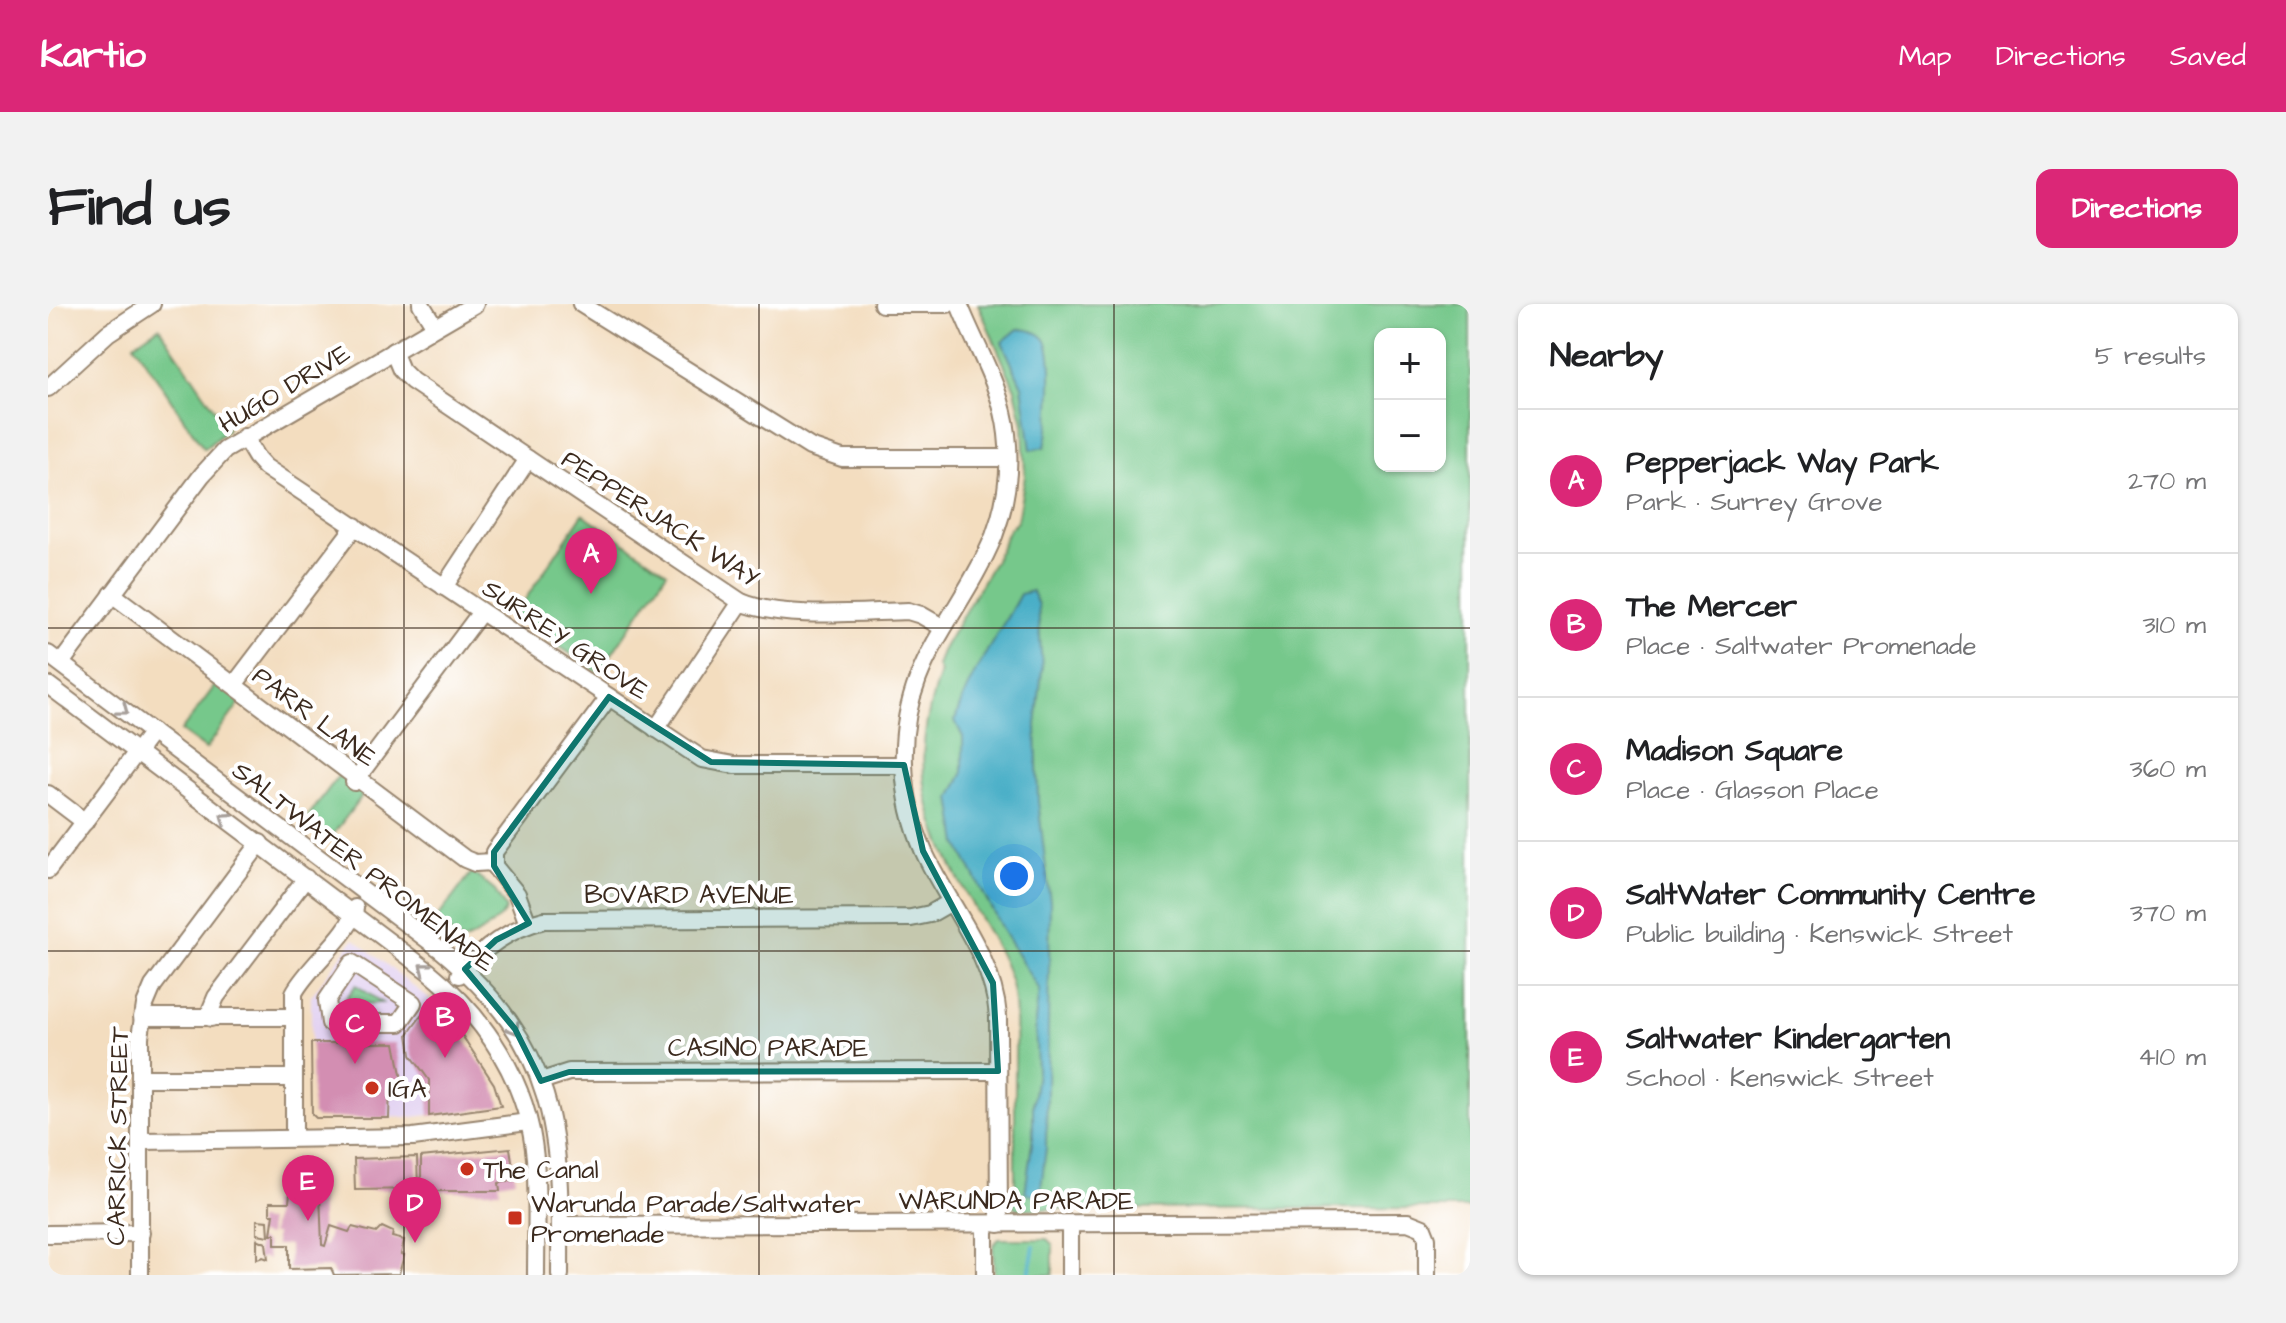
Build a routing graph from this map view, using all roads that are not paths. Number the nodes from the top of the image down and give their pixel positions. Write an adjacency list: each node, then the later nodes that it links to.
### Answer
1 (152, 304): 10 (street)
2 (421, 304): 8 (street)
3 (475, 304): 8 (street, HUGO DRIVE)
4 (581, 304): 12 (street)
5 (882, 304): 6 (street)
6 (948, 304)
7 (959, 304): 12 (street)
8 (435, 327): 9 (street, HUGO DRIVE)
9 (393, 351): 11 (street, HUGO DRIVE); 13 (street, PEPPERJACK WAY)
10 (48, 388)
11 (244, 437): 14 (street, SURREY GROVE); 16 (street, HUGO DRIVE)
12 (1008, 458): 19 (street)
13 (528, 459): 15 (street); 17 (street, PEPPERJACK WAY)
14 (355, 526): 15 (street, SURREY GROVE); 22 (street)
15 (444, 587): 18 (street, SURREY GROVE)
16 (112, 594): 20 (street, HUGO DRIVE); 22 (street, PARR LANE)
17 (741, 602): 19 (street, PEPPERJACK WAY); 24 (street)
18 (481, 612): 23 (street, SURREY GROVE); 28 (street)
19 (942, 627): 27 (street)
20 (54, 658): 25 (street, SALTWATER PROMENADE, one-way to 25)
21 (48, 685): 26 (street, SALTWATER PROMENADE)
22 (234, 685): 28 (street, PARR LANE)
23 (609, 697): 24 (street, SURREY GROVE); 32 (street)
24 (656, 729): 27 (street, SURREY GROVE)
25 (152, 732): 26 (street); 35 (street, SALTWATER PROMENADE)
26 (137, 752): 30 (street); 31 (street, SALTWATER PROMENADE, one-way to 26)
27 (904, 765): 36 (street)
28 (356, 779): 32 (street, PARR LANE)
29 (48, 794): 30 (street)
30 (85, 822): 33 (street)
31 (260, 843): 34 (street, SALTWATER PROMENADE); 43 (street, CARRICK STREET)
32 (493, 862): 38 (street)
33 (48, 870)
34 (306, 878): 37 (street, SALTWATER PROMENADE); 45 (street)
35 (348, 879): 37 (street); 39 (street, SALTWATER PROMENADE)
36 (951, 902): 38 (street, BOVARD AVENUE); 46 (street)
37 (350, 912): 40 (street); 41 (street, SALTWATER PROMENADE, one-way to 37)
38 (528, 924): 39 (street, BOVARD AVENUE)
39 (465, 969): 41 (street, BOVARD AVENUE); 49 (street, SALTWATER PROMENADE, one-way to 49)
40 (308, 973): 42 (street); 44 (street)
41 (448, 987): 50 (street, SALTWATER PROMENADE)
42 (331, 991): 42 (street)
43 (142, 1017): 45 (street); 47 (street, CARRICK STREET)
44 (293, 1017): 45 (street); 48 (street)
45 (211, 1018)
46 (998, 1071): 49 (street, CASINO PARADE); 53 (street)
47 (140, 1078): 48 (street); 52 (street, CARRICK STREET)
48 (293, 1078): 51 (street)
49 (541, 1081): 55 (street, SALTWATER PROMENADE)
50 (528, 1122): 51 (street); 59 (street, SALTWATER PROMENADE)
51 (294, 1138): 52 (street)
52 (141, 1141): 56 (street, CARRICK STREET)
53 (992, 1224): 54 (street, WARUNDA PARADE); 55 (street, WARUNDA PARADE); 61 (street)
54 (1070, 1224): 62 (street); 63 (street, WARUNDA PARADE)
55 (561, 1225): 60 (street, SALTWATER PROMENADE)
56 (141, 1233): 57 (street); 58 (street, CARRICK STREET)
57 (48, 1234)
58 (140, 1275)
59 (536, 1275)
60 (560, 1275)
61 (985, 1275)
62 (1070, 1275)
63 (1427, 1275)

